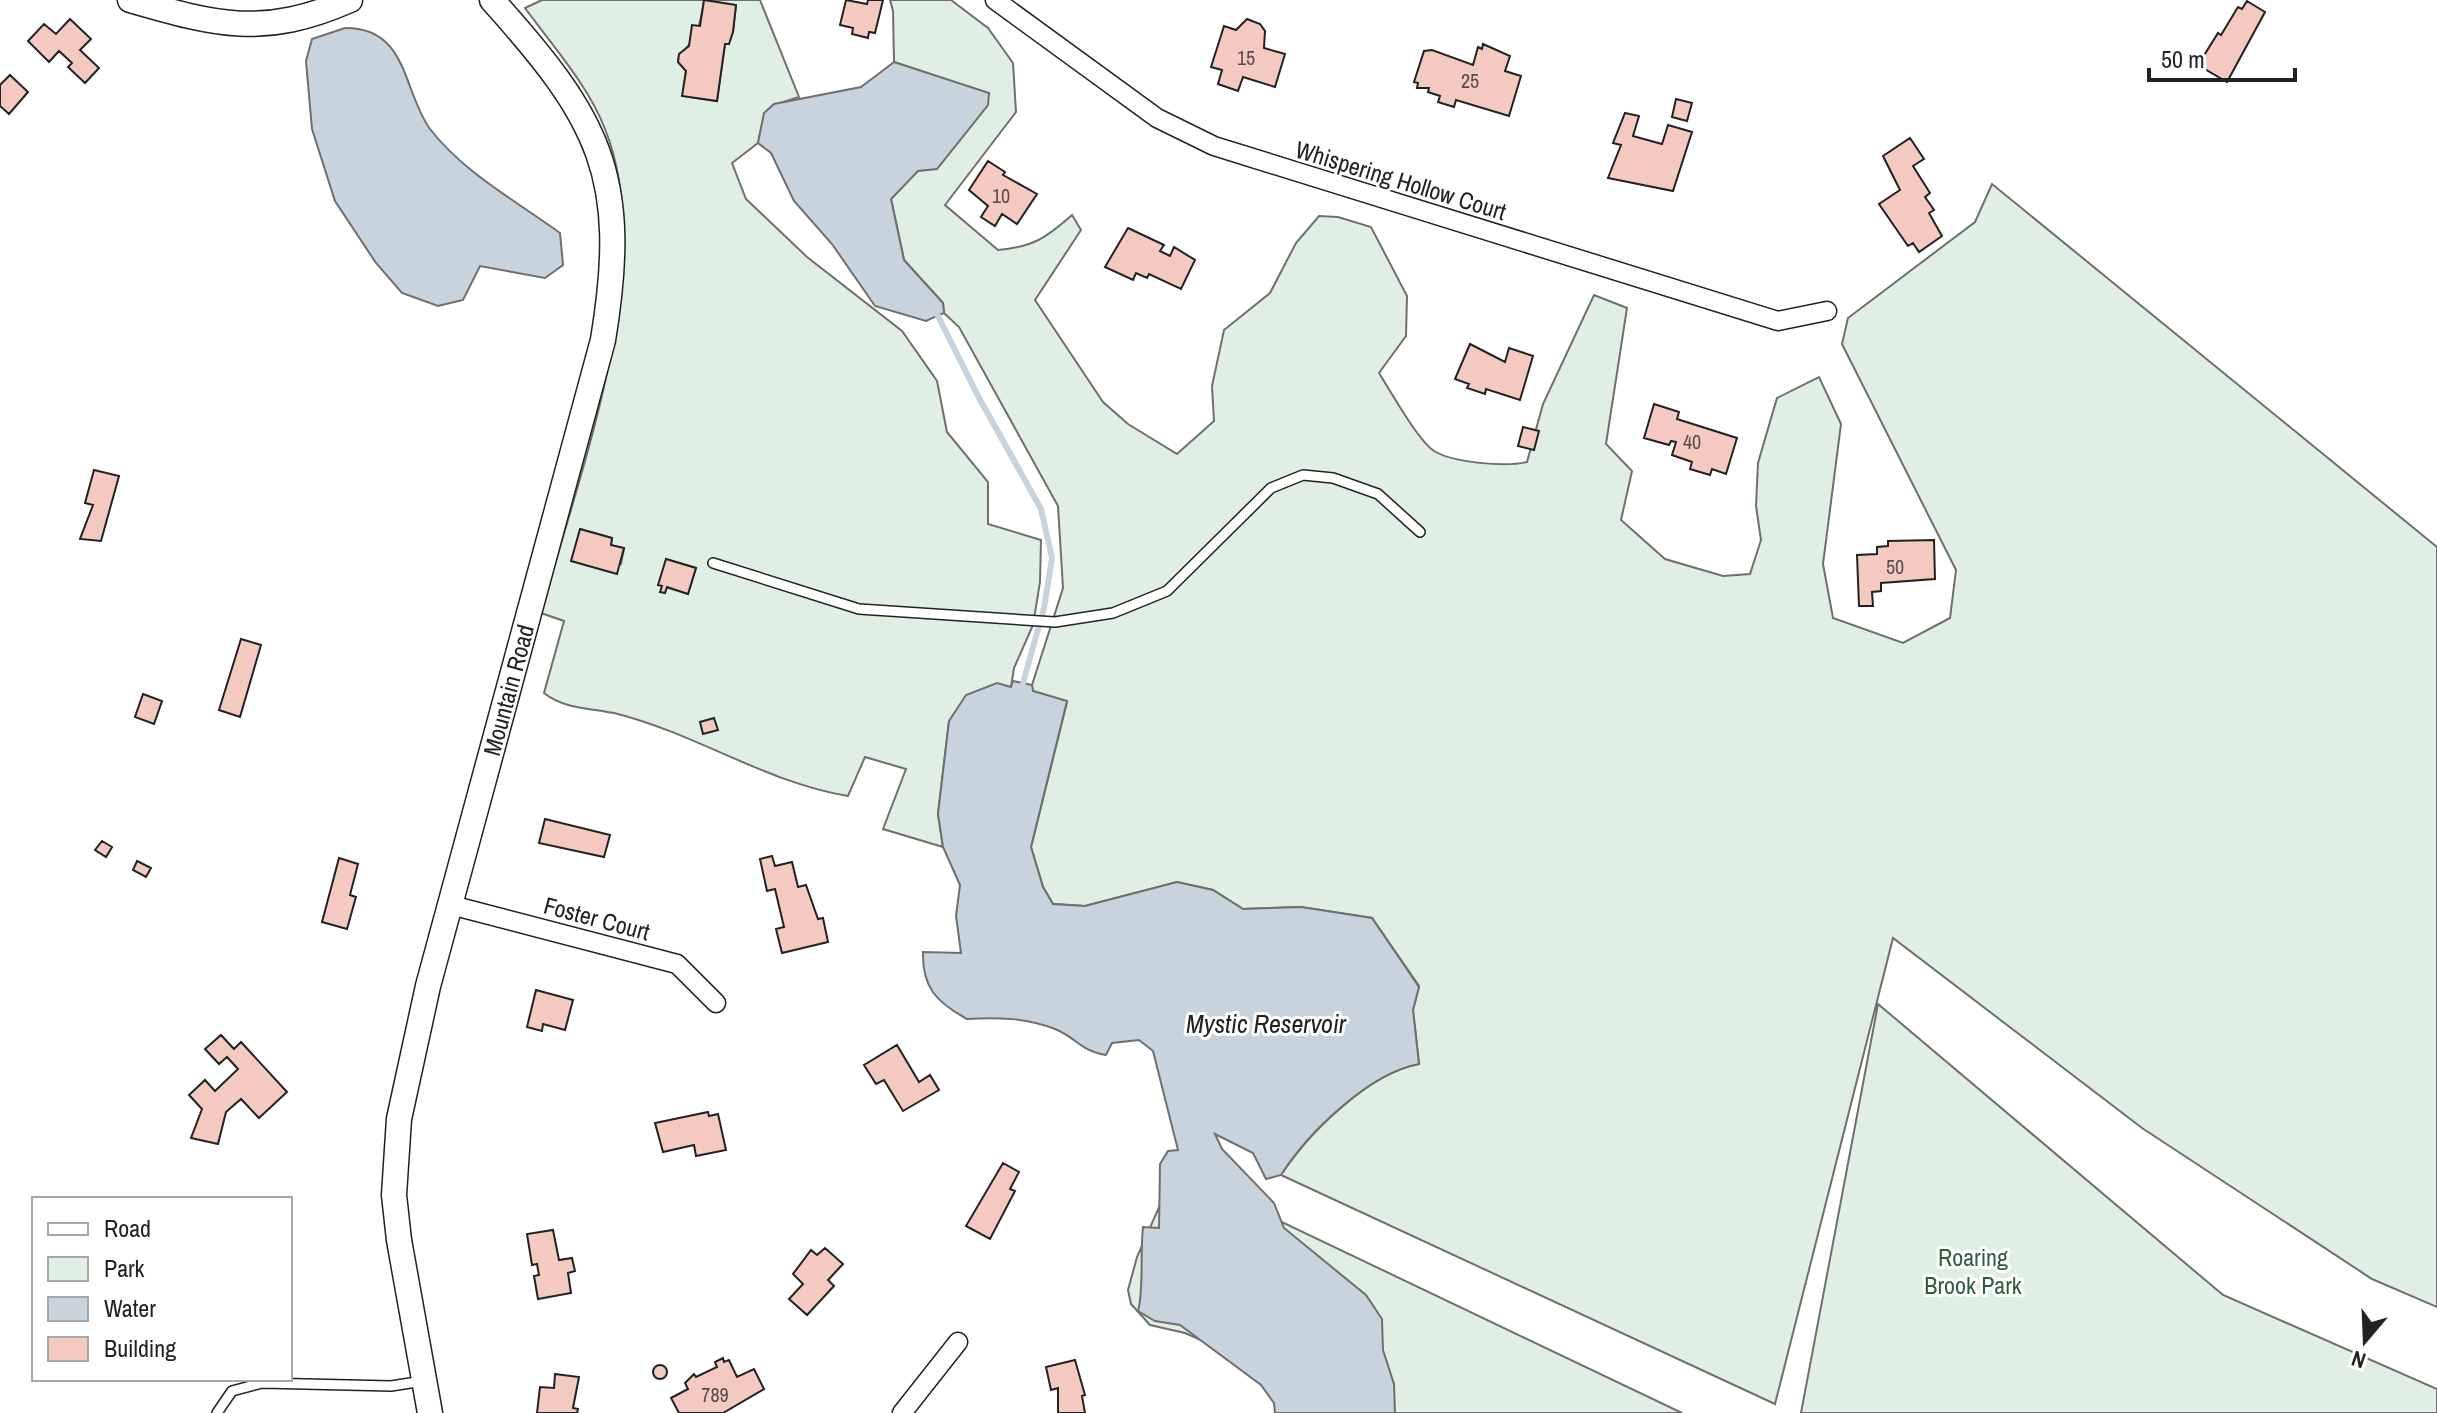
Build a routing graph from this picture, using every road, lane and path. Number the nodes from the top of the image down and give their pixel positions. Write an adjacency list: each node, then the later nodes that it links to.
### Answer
1 (130, 0): 2 (main road)
2 (350, 0)
3 (492, 0): 8 (main road, Mountain Road)
4 (995, 0): 5 (street, Whispering Hollow Court)
5 (1827, 311)
6 (1420, 532): 7 (lane)
7 (713, 563)
8 (451, 905): 9 (street, Foster Court); 11 (main road, Mountain Road)
9 (716, 1003)
10 (958, 1342): 14 (street)
11 (423, 1381): 12 (lane); 13 (main road, Mountain Road)
12 (217, 1413)
13 (430, 1413)
14 (902, 1413)

